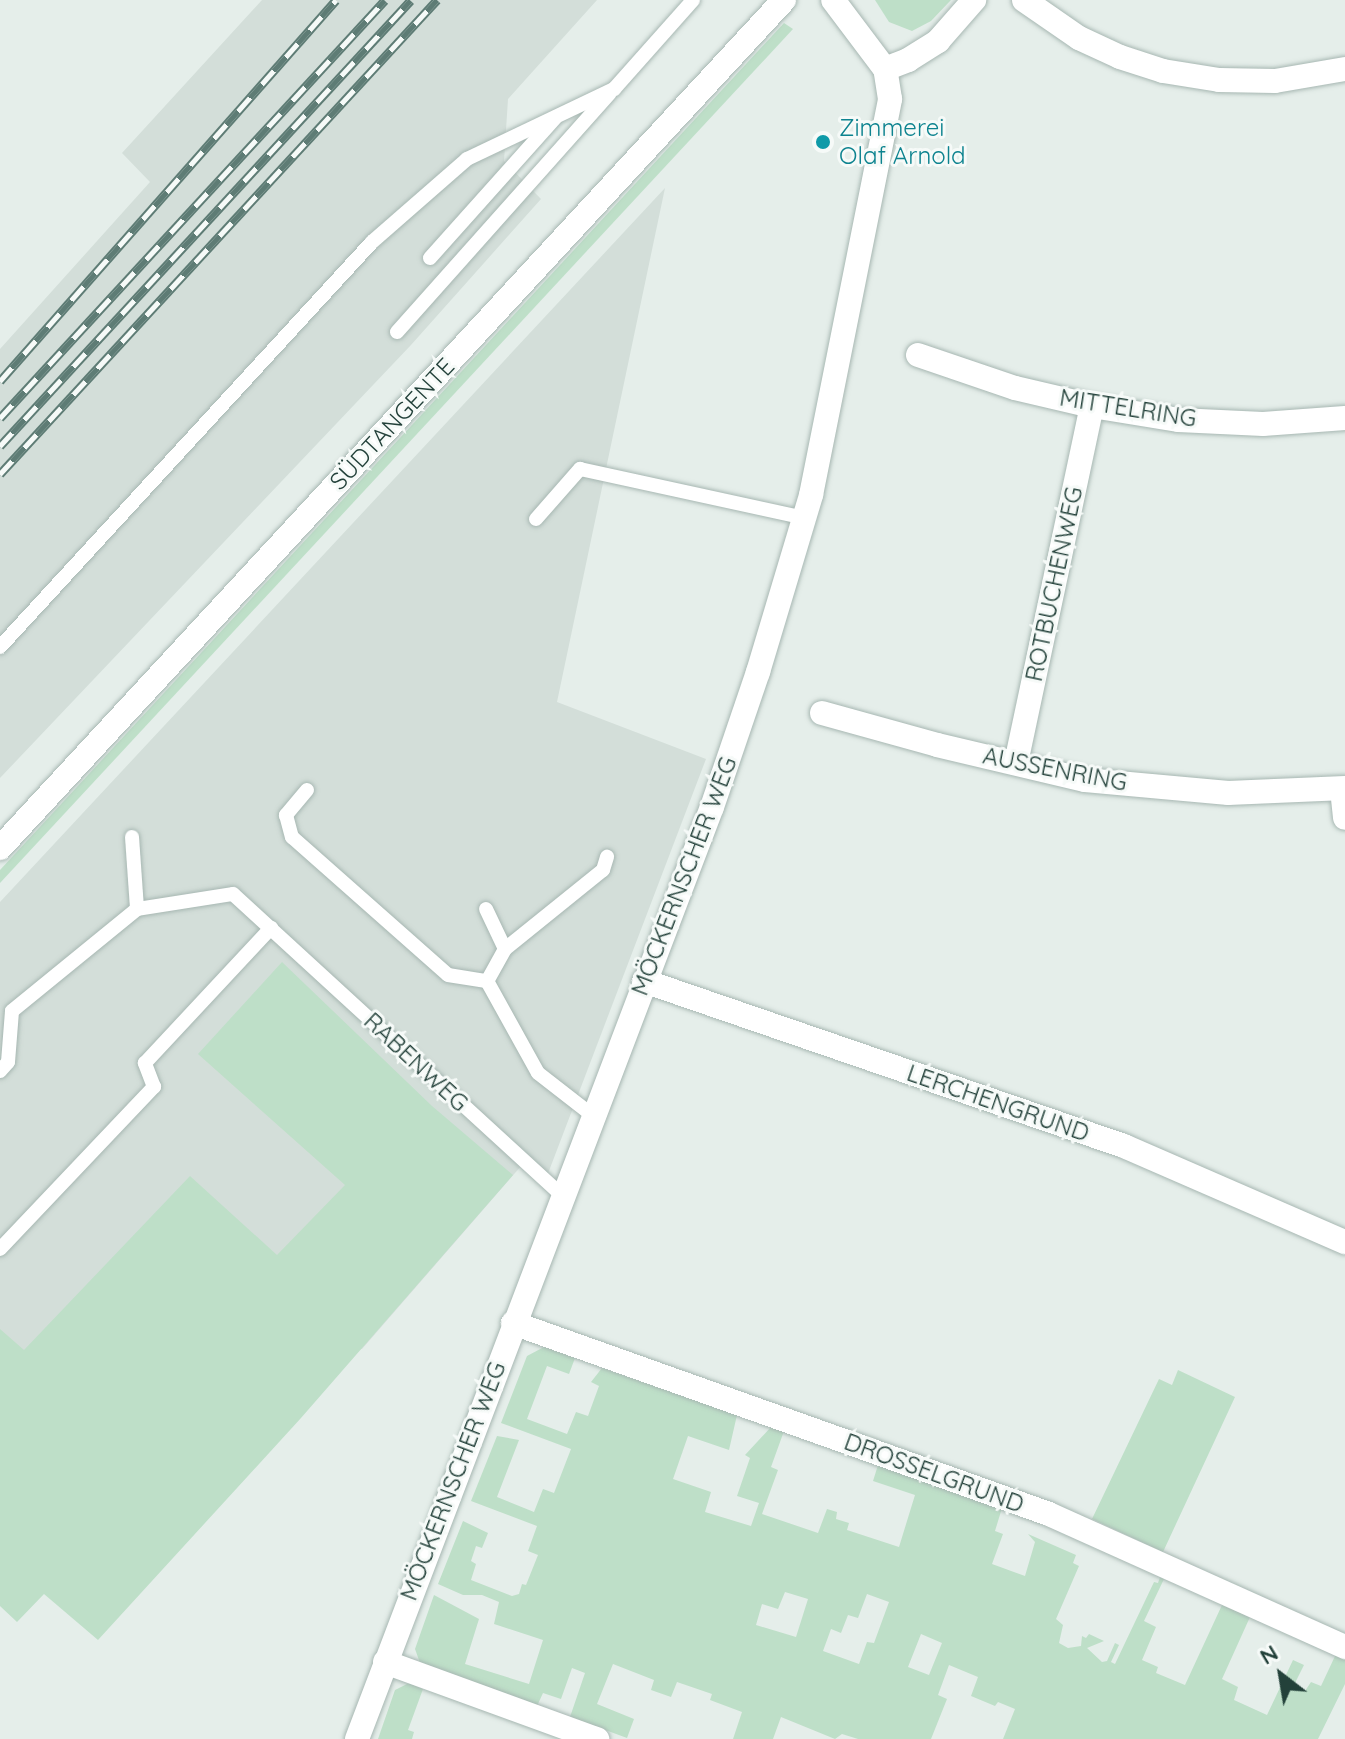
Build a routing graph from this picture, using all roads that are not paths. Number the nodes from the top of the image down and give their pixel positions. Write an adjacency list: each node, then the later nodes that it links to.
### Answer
1 (693, 0): 8 (lane)
2 (784, 0): 24 (street, SÜDTANGENTE)
3 (833, 0): 6 (street)
4 (974, 0): 6 (street)
5 (1024, 0): 7 (street)
6 (885, 69): 15 (street, MÖCKERNSCHER WEG)
7 (1345, 69)
8 (614, 89): 9 (lane); 11 (lane)
9 (558, 115): 10 (lane); 17 (lane)
10 (430, 258)
11 (397, 332)
12 (918, 355): 13 (street, MITTELRING)
13 (1092, 406): 14 (street, MITTELRING); 19 (street, ROTBUCHENWEG)
14 (1345, 418)
15 (804, 518): 16 (lane); 31 (street, MÖCKERNSCHER WEG)
16 (536, 519)
17 (0, 647)
18 (822, 713): 19 (street, AUSSENRING)
19 (1016, 763): 20 (street, AUSSENRING)
20 (1344, 789): 22 (street, AUSSENRING)
21 (307, 790): 30 (lane)
22 (1345, 818)
23 (132, 837): 26 (lane)
24 (0, 848)
25 (607, 857): 29 (lane)
26 (137, 909): 28 (lane, RABENWEG); 32 (lane)
27 (486, 909): 29 (lane)
28 (271, 928): 35 (lane, RABENWEG); 37 (lane)
29 (505, 949): 30 (lane)
30 (487, 981): 34 (lane)
31 (644, 981): 34 (street, MÖCKERNSCHER WEG); 36 (street, LERCHENGRUND)
32 (6, 1011): 33 (lane)
33 (0, 1071)
34 (592, 1115): 35 (street, MÖCKERNSCHER WEG)
35 (561, 1195): 38 (street, MÖCKERNSCHER WEG)
36 (1345, 1242)
37 (0, 1249)
38 (513, 1323): 39 (street, DROSSELGRUND); 40 (street, MÖCKERNSCHER WEG)
39 (1345, 1647)
40 (385, 1662): 41 (street, MÖCKERNSCHER WEG); 42 (street)
41 (357, 1739)
42 (597, 1739)

